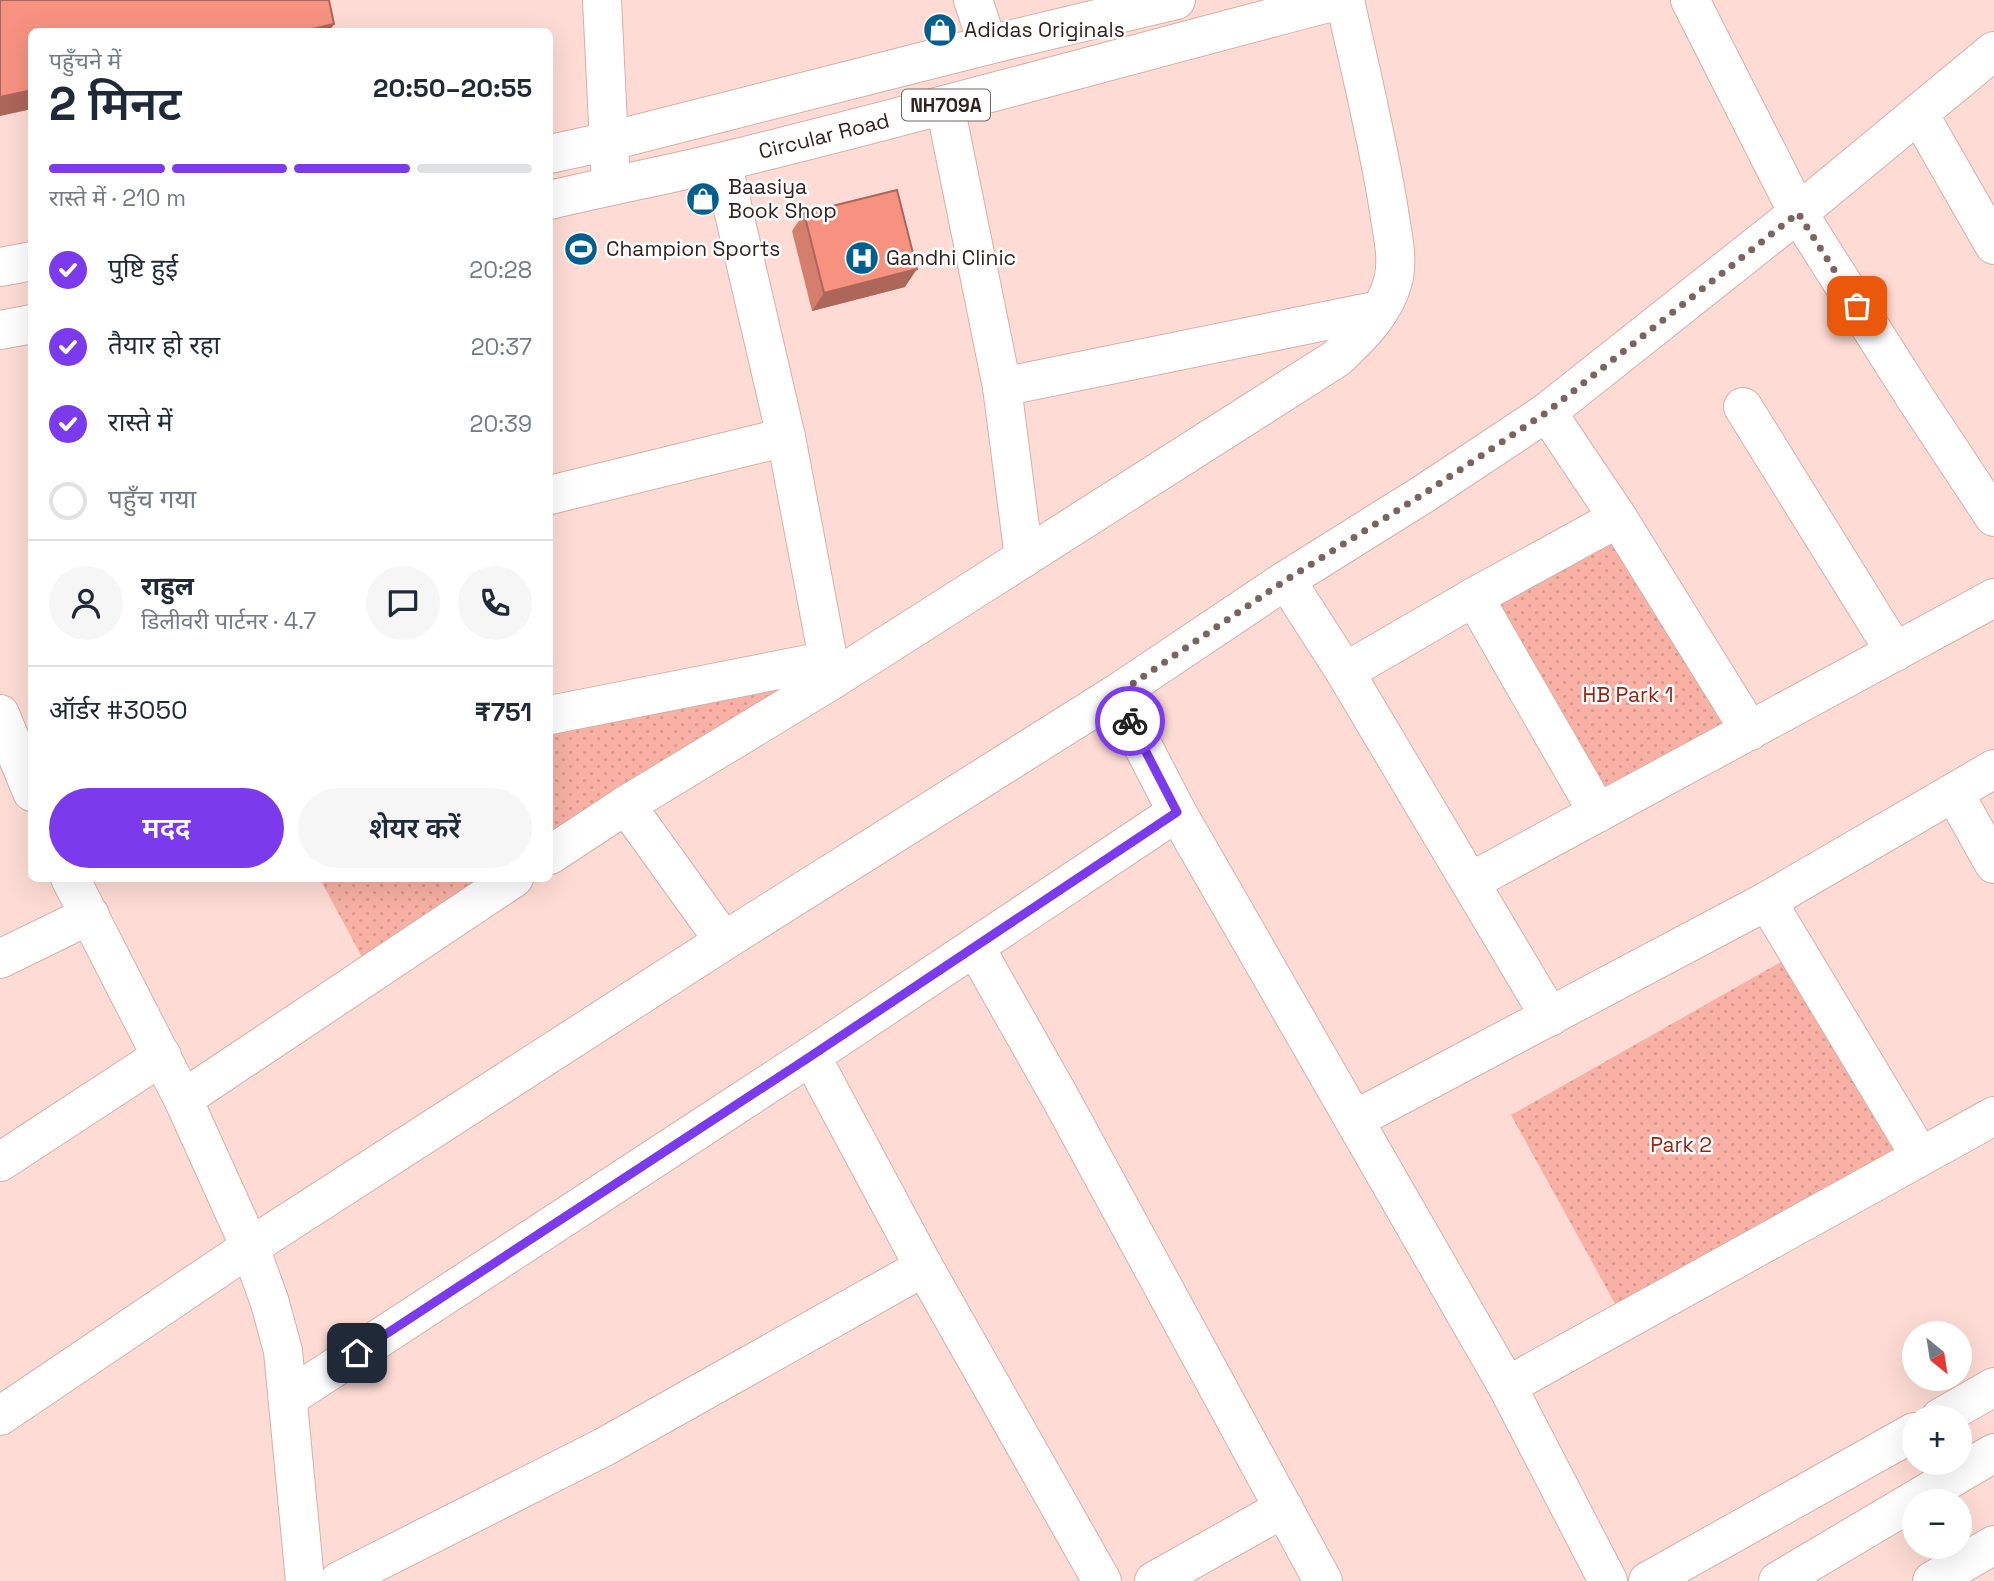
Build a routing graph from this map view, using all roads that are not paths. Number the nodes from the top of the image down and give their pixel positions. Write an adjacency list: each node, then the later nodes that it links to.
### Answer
1 (602, 0): 10 (street)
2 (973, 0): 6 (street)
3 (1176, 0): 6 (street, NH709A)
4 (1343, 0): 8 (street, Circular Road / NH709A); 19 (street)
5 (1690, 0): 15 (street)
6 (988, 45): 10 (street, NH709A)
7 (1994, 51): 9 (street)
8 (945, 106): 12 (street, Circular Road / NH709A); 22 (street)
9 (1920, 114): 15 (street); 16 (street)
10 (610, 141): 11 (street, NH709A); 13 (street)
11 (553, 153)
12 (722, 162): 13 (street, Circular Road / NH709A); 25 (street)
13 (611, 185): 14 (street, Circular Road / NH709A)
14 (553, 199)
15 (1798, 213): 24 (street); 27 (street)
16 (1994, 245)
17 (28, 262): 18 (street)
18 (0, 267)
19 (1379, 310): 22 (street); 29 (street)
20 (28, 325): 21 (street)
21 (0, 330)
22 (1002, 387): 29 (street)
23 (1744, 407): 33 (street)
24 (1547, 412): 28 (street); 30 (street)
25 (786, 438): 26 (street); 34 (street)
26 (553, 494)
27 (1994, 517)
28 (1618, 518): 31 (street); 39 (street)
29 (1024, 558): 34 (street)
30 (1286, 580): 35 (street); 36 (street)
31 (1474, 597): 35 (street); 45 (street)
32 (1994, 598): 33 (street)
33 (1895, 652): 39 (street)
34 (831, 670): 37 (street); 43 (street)
35 (1345, 672): 50 (street)
36 (1116, 695): 44 (street); 53 (street)
37 (553, 715)
38 (0, 717): 41 (street)
39 (1750, 731): 45 (street)
40 (1994, 769): 42 (street)
41 (28, 783)
42 (1954, 793): 47 (street); 51 (street)
43 (626, 805): 46 (street); 53 (street)
44 (1177, 812): 54 (street); 61 (street)
45 (1598, 813): 50 (street)
46 (553, 853)
47 (1994, 864)
48 (73, 882): 52 (street)
49 (508, 882): 59 (street)
50 (1470, 883): 56 (street)
51 (1768, 901): 56 (street); 62 (street)
52 (90, 915): 55 (street); 57 (street)
53 (724, 941): 64 (street)
54 (975, 947): 58 (street); 73 (street)
55 (0, 959)
56 (1550, 1017): 61 (street)
57 (162, 1056): 59 (street); 63 (street)
58 (811, 1056): 65 (street); 68 (street)
59 (183, 1099): 64 (street)
60 (1994, 1116): 62 (street)
61 (1354, 1120): 66 (street)
62 (1920, 1156): 66 (street)
63 (0, 1162)
64 (250, 1247): 68 (street); 70 (street)
65 (924, 1267): 76 (street); 77 (street)
66 (1507, 1386): 80 (street)
67 (1994, 1387): 69 (street)
68 (288, 1398): 75 (street)
69 (1963, 1405)
70 (0, 1416)
71 (1902, 1439): 81 (street)
72 (1994, 1453): 82 (street)
73 (1284, 1508): 78 (street); 79 (street)
74 (1994, 1545): 83 (street)
75 (305, 1581)
76 (339, 1581)
77 (1102, 1581)
78 (1154, 1581)
79 (1323, 1581)
80 (1608, 1581)
81 (1648, 1581)
82 (1778, 1581)
83 (1932, 1581)

